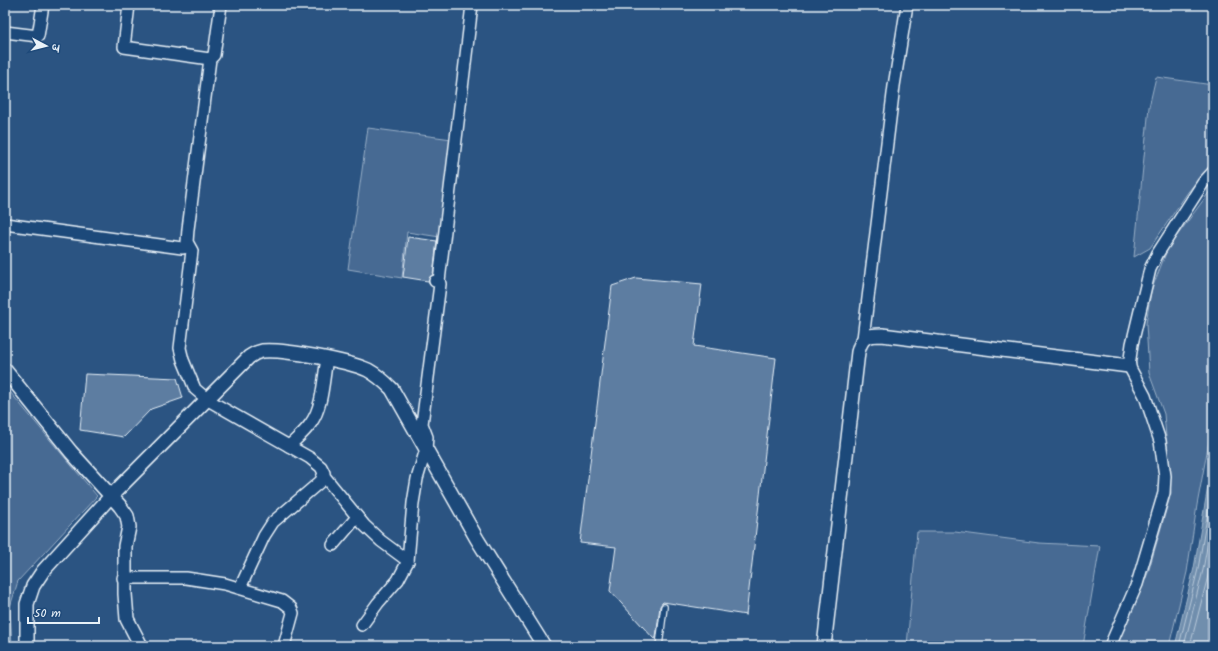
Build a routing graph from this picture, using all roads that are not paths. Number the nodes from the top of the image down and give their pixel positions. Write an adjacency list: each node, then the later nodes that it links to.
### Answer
1 (43, 5): 6 (street)
2 (129, 5): 7 (street)
3 (221, 5): 7 (street)
4 (472, 5): 17 (street)
5 (907, 5): 11 (street)
6 (5, 32)
7 (210, 59): 10 (street)
8 (1213, 172): 13 (street)
9 (5, 224): 10 (street)
10 (189, 246): 15 (street)
11 (863, 339): 13 (street); 32 (street)
12 (327, 359): 15 (street); 16 (street); 17 (street)
13 (1129, 366): 33 (street)
14 (5, 370): 19 (street)
15 (208, 400): 16 (street); 19 (street)
16 (288, 446): 18 (street)
17 (426, 449): 22 (street); 30 (street)
18 (324, 476): 20 (street); 24 (street)
19 (111, 496): 23 (street); 27 (street)
20 (357, 516): 21 (street); 22 (street)
21 (333, 545)
22 (408, 561): 26 (street)
23 (123, 578): 24 (street); 28 (street)
24 (240, 588): 29 (street)
25 (664, 607): 31 (lane)
26 (362, 625)
27 (27, 646)
28 (141, 646)
29 (284, 646)
30 (544, 646)
31 (659, 646)
32 (824, 646)
33 (1110, 646)

